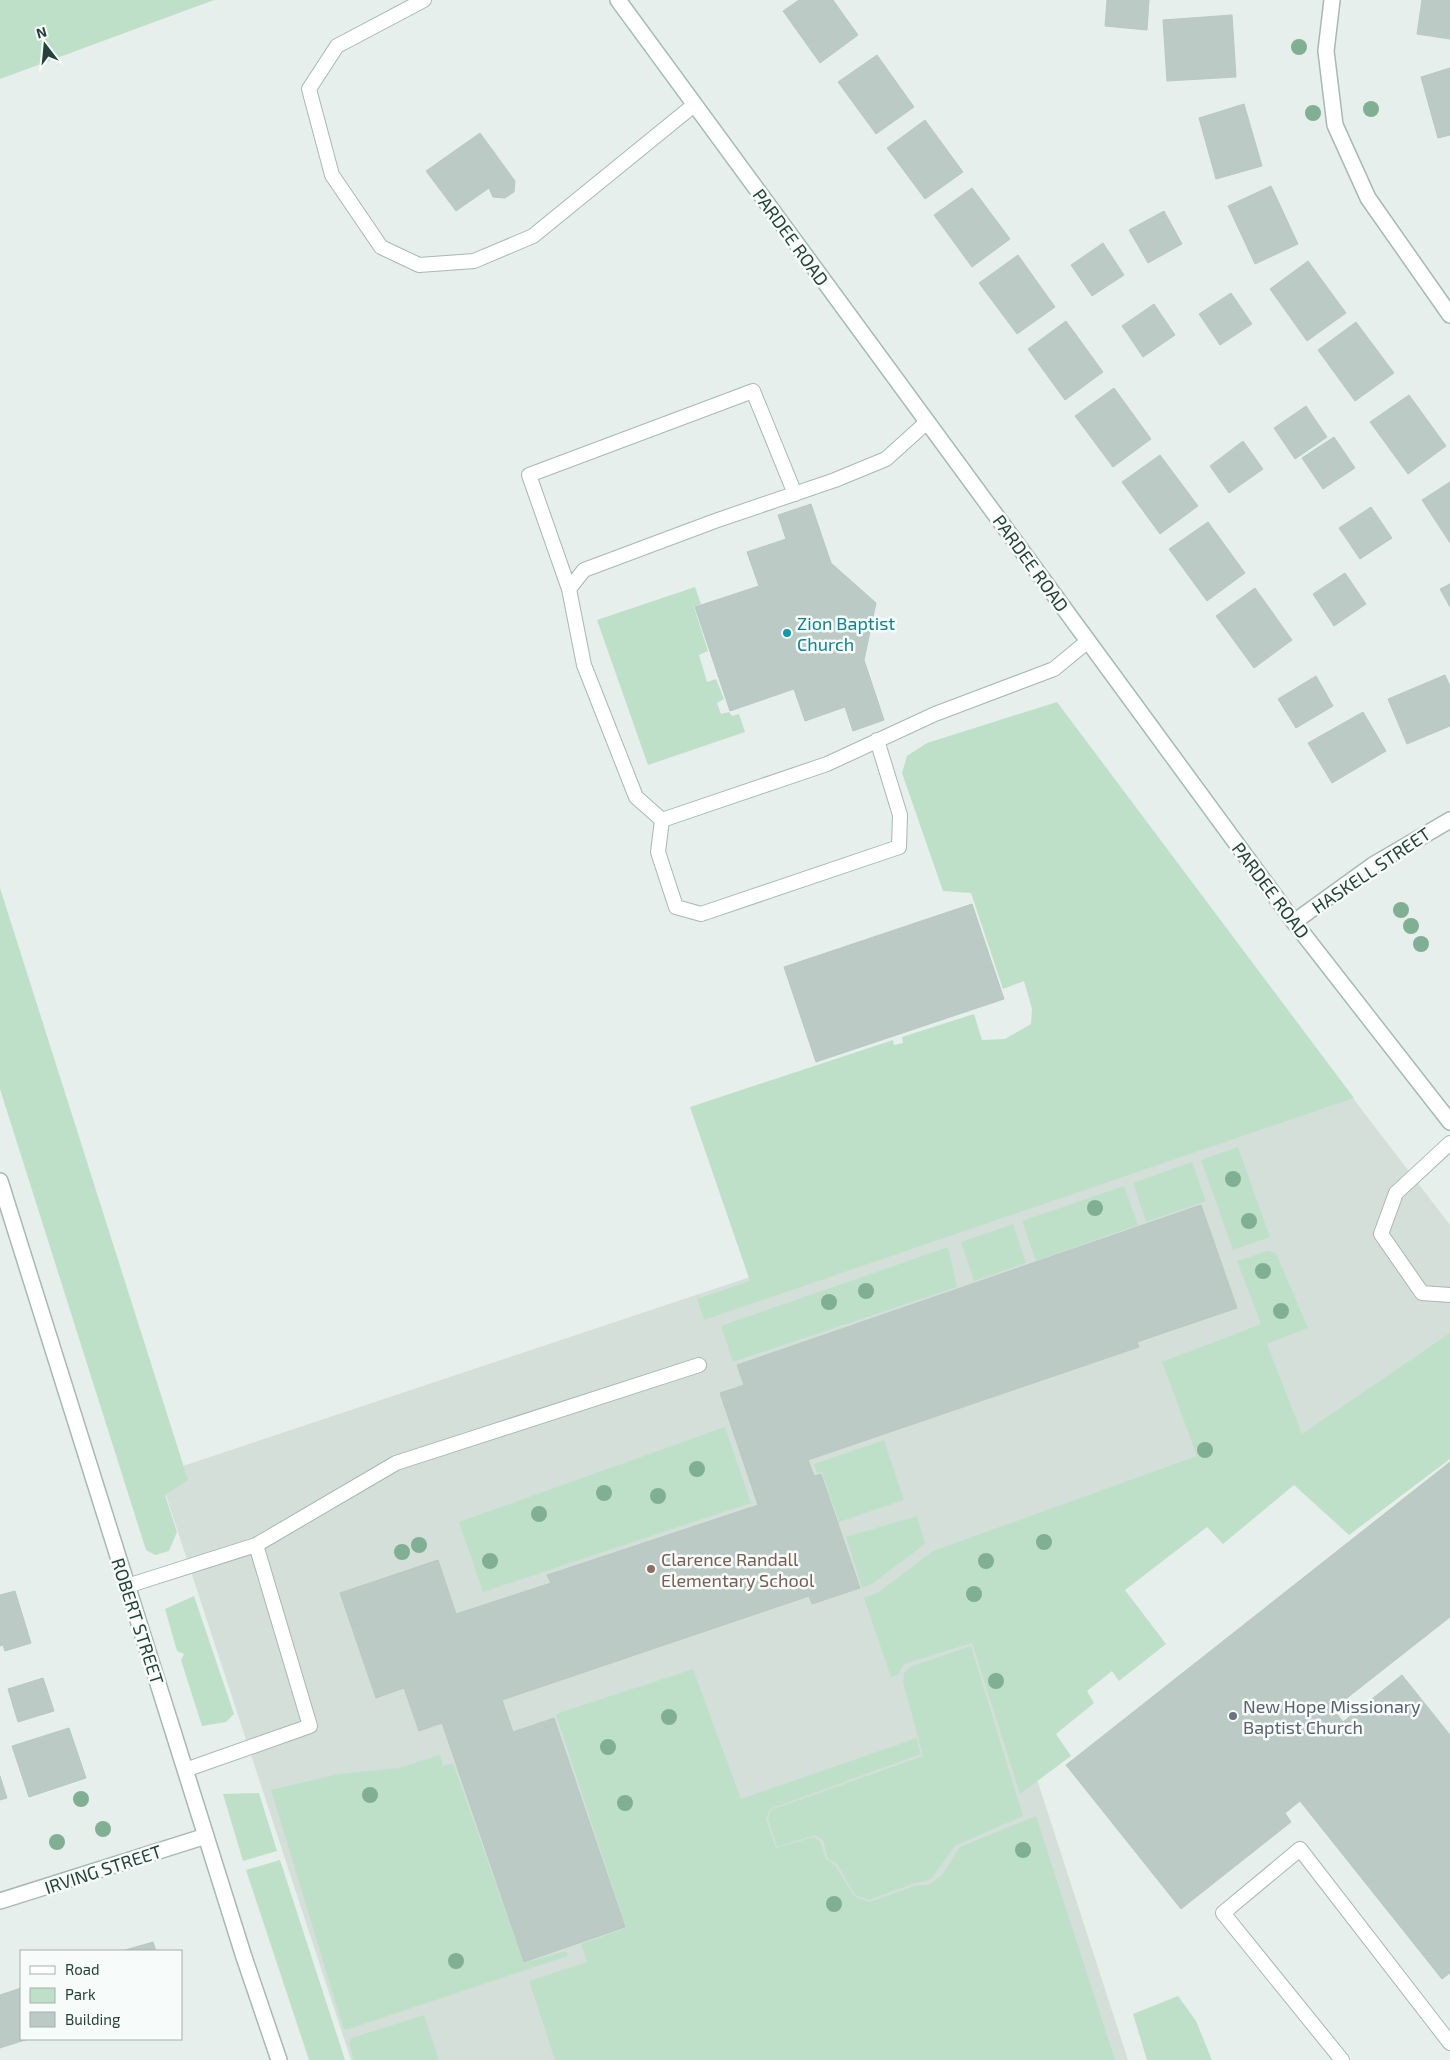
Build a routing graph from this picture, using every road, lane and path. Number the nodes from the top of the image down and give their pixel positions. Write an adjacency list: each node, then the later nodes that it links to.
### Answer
1 (424, 0): 4 (lane)
2 (618, 0): 4 (street, PARDEE ROAD)
3 (1332, 0): 5 (street)
4 (694, 105): 6 (street, PARDEE ROAD)
5 (1450, 315)
6 (927, 422): 7 (lane); 9 (street, PARDEE ROAD)
7 (795, 494): 8 (lane); 8 (lane)
8 (570, 589): 11 (lane)
9 (1088, 641): 10 (lane); 13 (street, PARDEE ROAD)
10 (878, 740): 11 (lane); 11 (lane)
11 (662, 820)
12 (1450, 820): 13 (street, HASKELL STREET)
13 (1294, 922): 14 (street, PARDEE ROAD)
14 (1450, 1122)
15 (1450, 1143): 17 (lane)
16 (0, 1181): 20 (street, ROBERT STREET)
17 (1450, 1295)
18 (699, 1365): 19 (lane)
19 (256, 1545): 20 (lane); 21 (lane)
20 (127, 1586): 21 (street, ROBERT STREET)
21 (185, 1770): 22 (street, ROBERT STREET)
22 (206, 1836): 23 (street, IRVING STREET); 25 (street, ROBERT STREET)
23 (0, 1901)
24 (1450, 2043): 26 (lane)
25 (279, 2060)
26 (1342, 2060)

